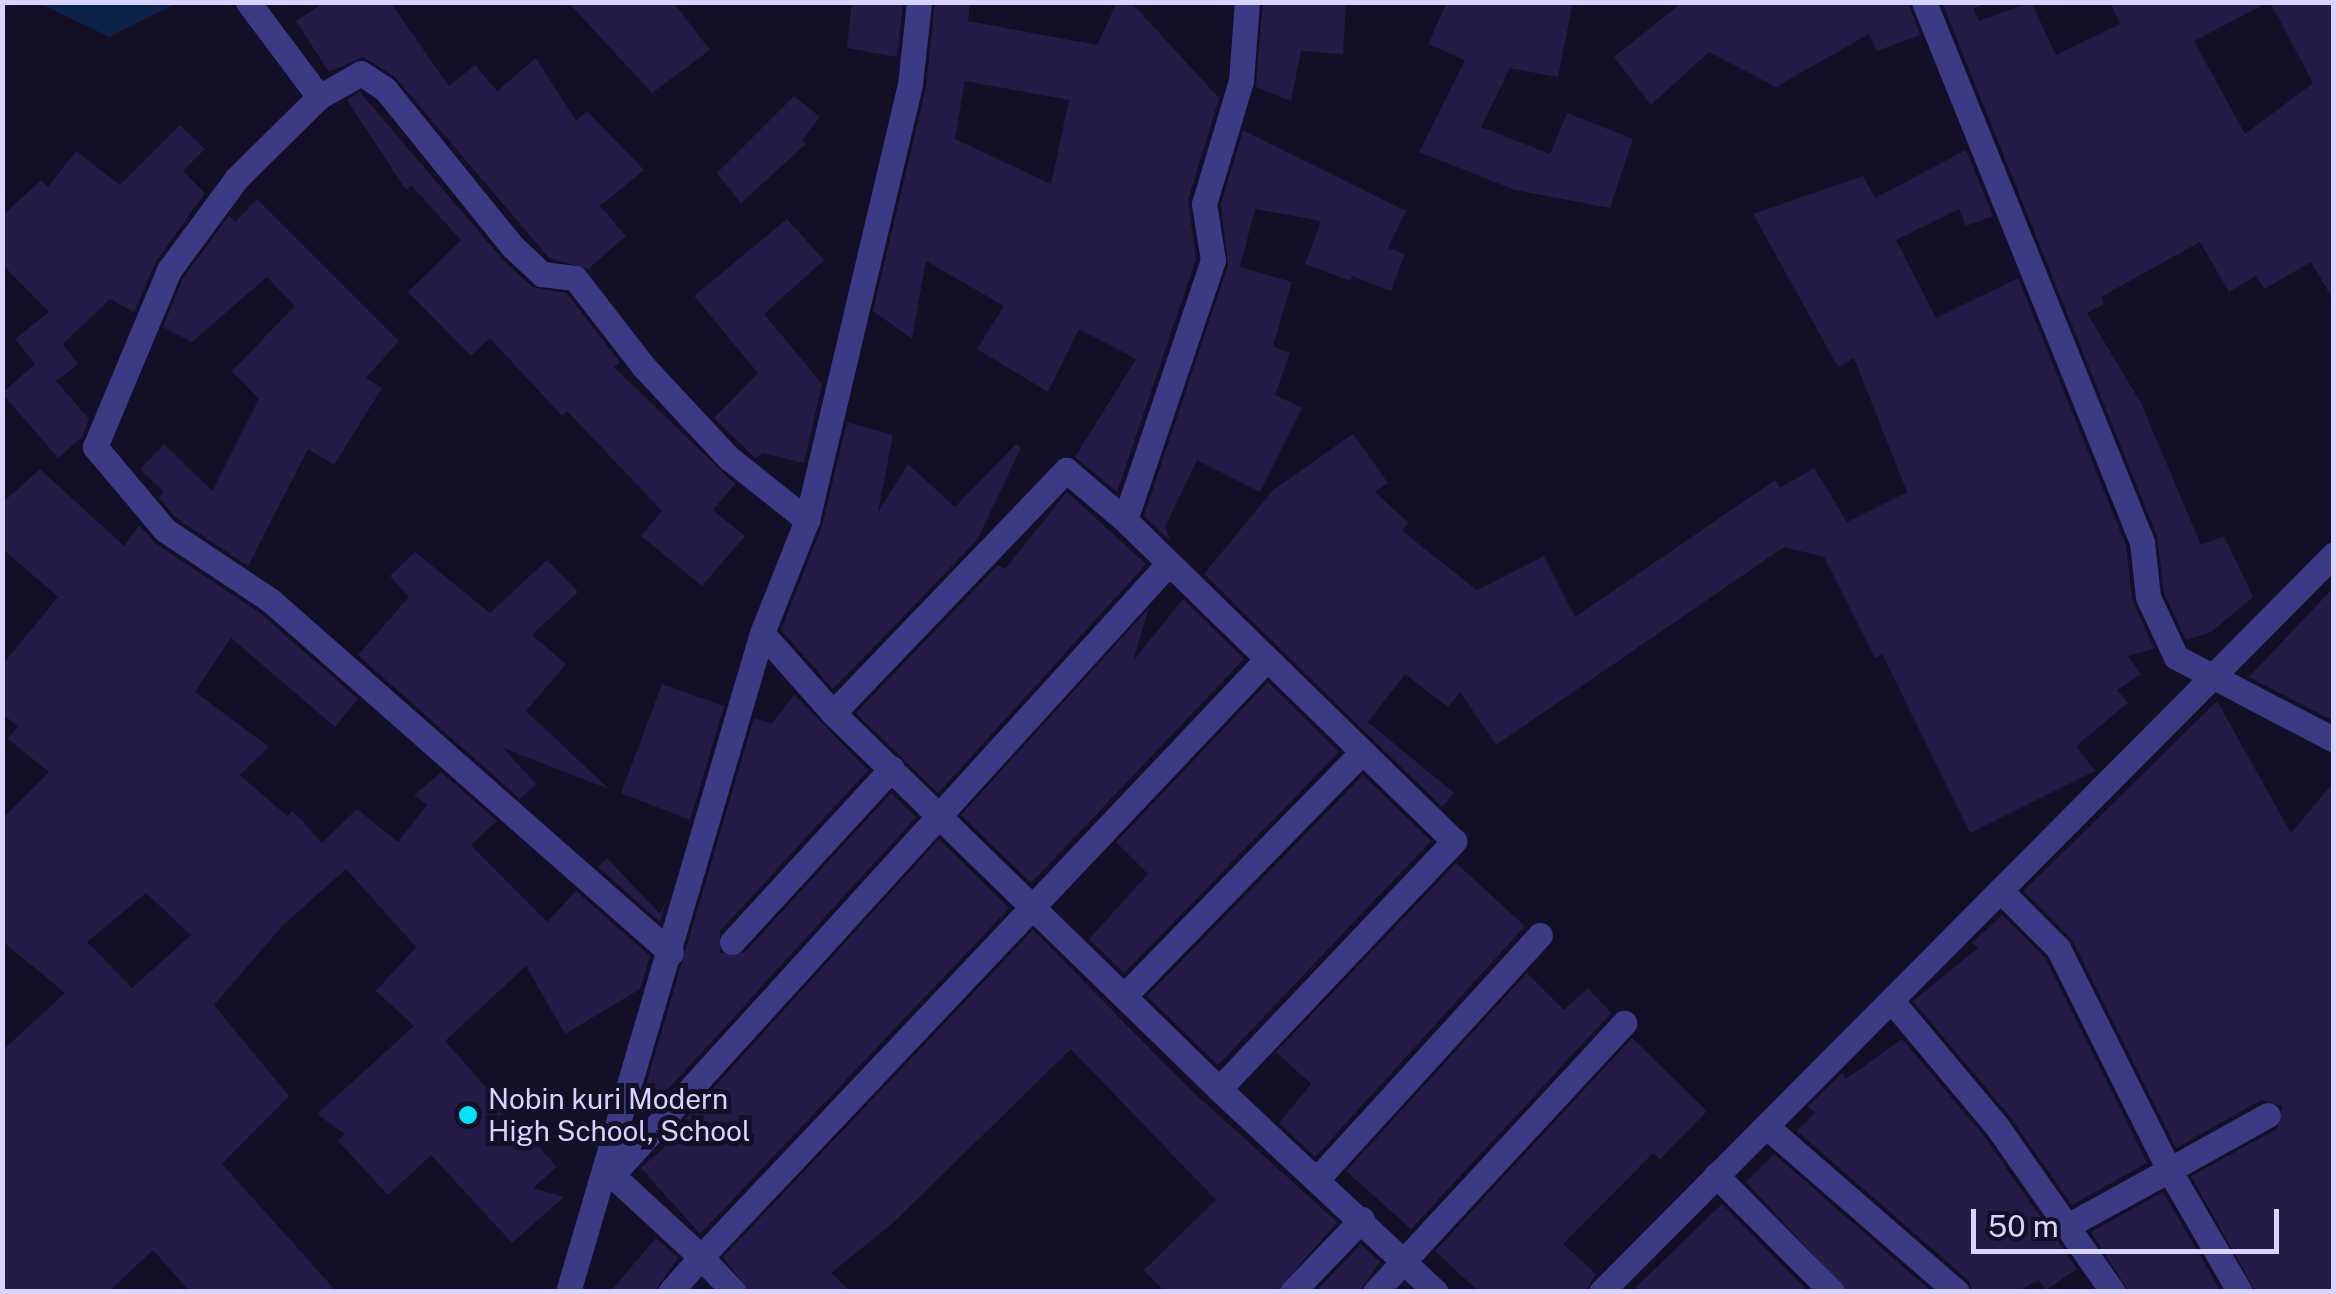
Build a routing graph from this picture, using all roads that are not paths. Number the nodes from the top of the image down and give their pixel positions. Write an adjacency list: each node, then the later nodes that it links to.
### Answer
1 (248, 2): 5 (street)
2 (919, 2): 6 (street)
3 (1247, 2): 7 (street)
4 (1924, 2): 12 (street)
5 (319, 98): 6 (street); 22 (street)
6 (806, 520): 10 (street)
7 (1125, 520): 9 (street); 13 (street)
8 (2334, 554): 12 (street)
9 (1167, 566): 11 (street); 17 (street)
10 (762, 633): 13 (street); 22 (street)
11 (1267, 659): 15 (street); 19 (street)
12 (2211, 678): 14 (street); 18 (street)
13 (832, 713): 16 (street)
14 (2334, 740)
15 (1362, 752): 23 (street); 26 (street)
16 (892, 768): 17 (street); 21 (street)
17 (938, 813): 19 (street); 29 (street)
18 (2000, 890): 24 (street); 30 (street)
19 (1036, 905): 23 (street); 35 (street)
20 (1540, 934): 32 (street)
21 (732, 942)
22 (671, 953): 29 (street)
23 (1126, 996): 26 (street)
24 (1891, 1000): 28 (street); 34 (street)
25 (1624, 1023): 36 (street)
26 (1218, 1088): 32 (street)
27 (2268, 1115): 30 (street)
28 (1766, 1126): 31 (street); 45 (street)
29 (611, 1168): 35 (street); 37 (street)
30 (2169, 1170): 34 (street); 47 (street)
31 (1716, 1175): 43 (street); 44 (street)
32 (1318, 1178): 33 (street)
33 (1362, 1219): 36 (street); 40 (street)
34 (2067, 1226): 46 (street)
35 (702, 1256): 38 (street); 39 (street)
36 (1405, 1261): 41 (street); 42 (street)
37 (568, 1292)
38 (670, 1292)
39 (734, 1292)
40 (1292, 1292)
41 (1374, 1292)
42 (1436, 1292)
43 (1601, 1292)
44 (1832, 1292)
45 (1957, 1292)
46 (2113, 1292)
47 (2240, 1292)

